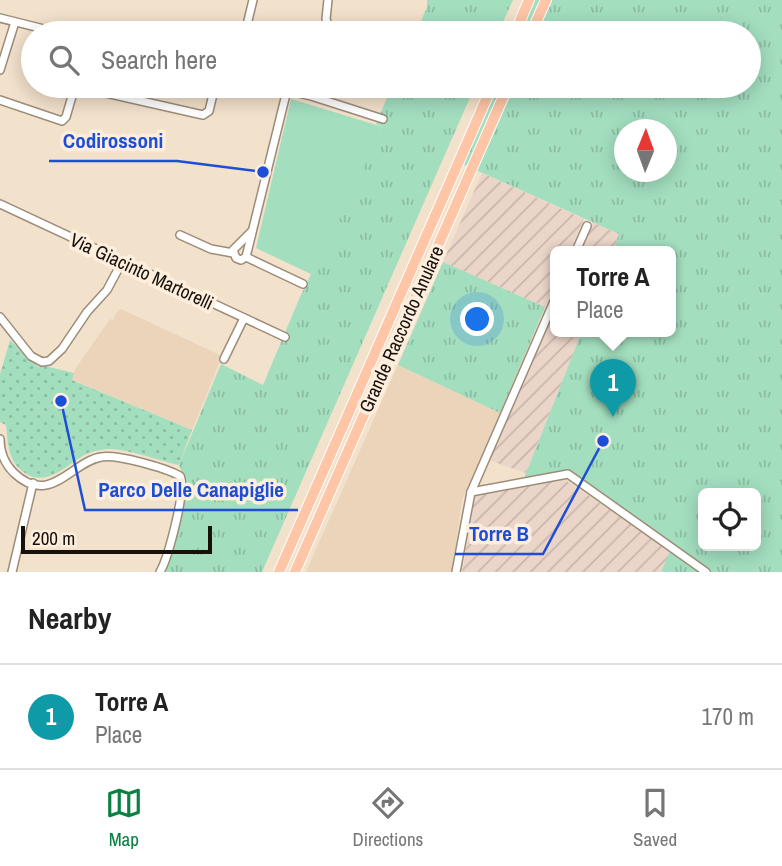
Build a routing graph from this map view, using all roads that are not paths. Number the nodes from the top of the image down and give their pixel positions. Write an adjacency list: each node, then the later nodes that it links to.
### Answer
1 (253, 0): 6 (street)
2 (328, 0): 7 (street)
3 (529, 0): 8 (highway)
4 (545, 0): 9 (highway)
5 (0, 18): 10 (street)
6 (248, 21)
7 (327, 21)
8 (520, 21)
9 (536, 21)
10 (15, 22): 11 (street); 12 (street)
11 (21, 23)
12 (0, 70)
13 (72, 98): 20 (street)
14 (128, 98): 15 (street)
15 (212, 98)
16 (285, 98): 24 (street)
17 (317, 98): 21 (street)
18 (487, 98): 41 (highway, Grande Raccordo Anulare)
19 (503, 98): 42 (highway, Grande Raccordo Anulare)
20 (0, 100)
21 (383, 119)
22 (0, 204): 29 (street, Via Giacinto Martorelli)
23 (587, 226): 26 (street)
24 (253, 230): 27 (street); 28 (street)
25 (180, 235): 27 (street)
26 (578, 246)
27 (233, 253): 28 (street)
28 (246, 257): 30 (street)
29 (122, 262): 32 (street); 33 (street, Via Giacinto Martorelli)
30 (303, 284)
31 (550, 310): 38 (street)
32 (0, 317)
33 (244, 318): 34 (street, Via Giacinto Martorelli); 35 (street)
34 (285, 337)
35 (224, 359)
36 (0, 439): 37 (street)
37 (33, 483): 39 (street); 40 (street)
38 (471, 492): 43 (street); 44 (street)
39 (12, 572)
40 (160, 572)
41 (279, 572)
42 (295, 572)
43 (456, 572)
44 (706, 572)

